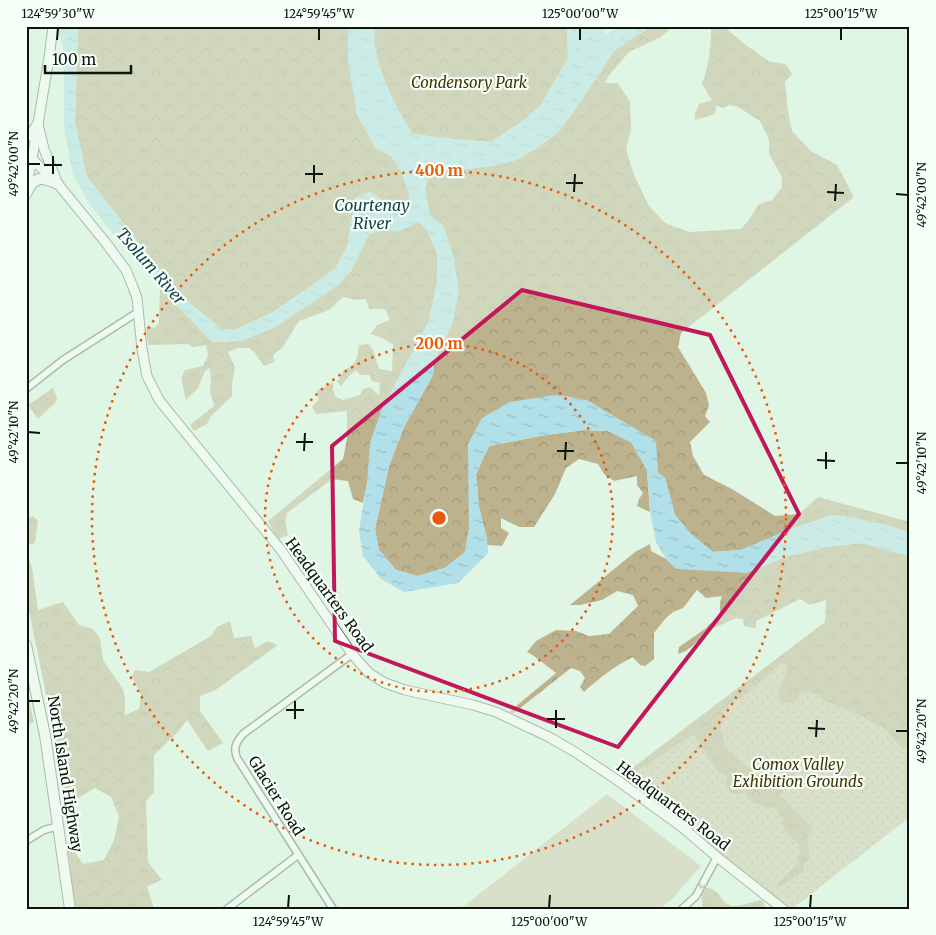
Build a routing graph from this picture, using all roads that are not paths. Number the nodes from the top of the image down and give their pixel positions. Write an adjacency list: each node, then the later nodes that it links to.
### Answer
1 (53, 26): 2 (main road)
2 (38, 124): 3 (main road); 4 (main road); 6 (main road)
3 (26, 137)
4 (29, 157): 5 (main road); 6 (main road, Headquarters Road)
5 (26, 183)
6 (58, 184): 7 (main road); 8 (main road, Headquarters Road)
7 (26, 194)
8 (138, 312): 9 (street); 11 (main road, Headquarters Road)
9 (26, 389)
10 (26, 645): 12 (main road, North Island Highway)
11 (352, 654): 14 (street, Glacier Road); 15 (main road, Headquarters Road)
12 (59, 826): 13 (street); 16 (main road, North Island Highway)
13 (26, 842)
14 (298, 855): 17 (street); 18 (street, Glacier Road)
15 (717, 857): 19 (street, one-way to 19); 20 (main road, Headquarters Road)
16 (70, 909)
17 (227, 909)
18 (333, 909)
19 (682, 909)
20 (783, 909)

